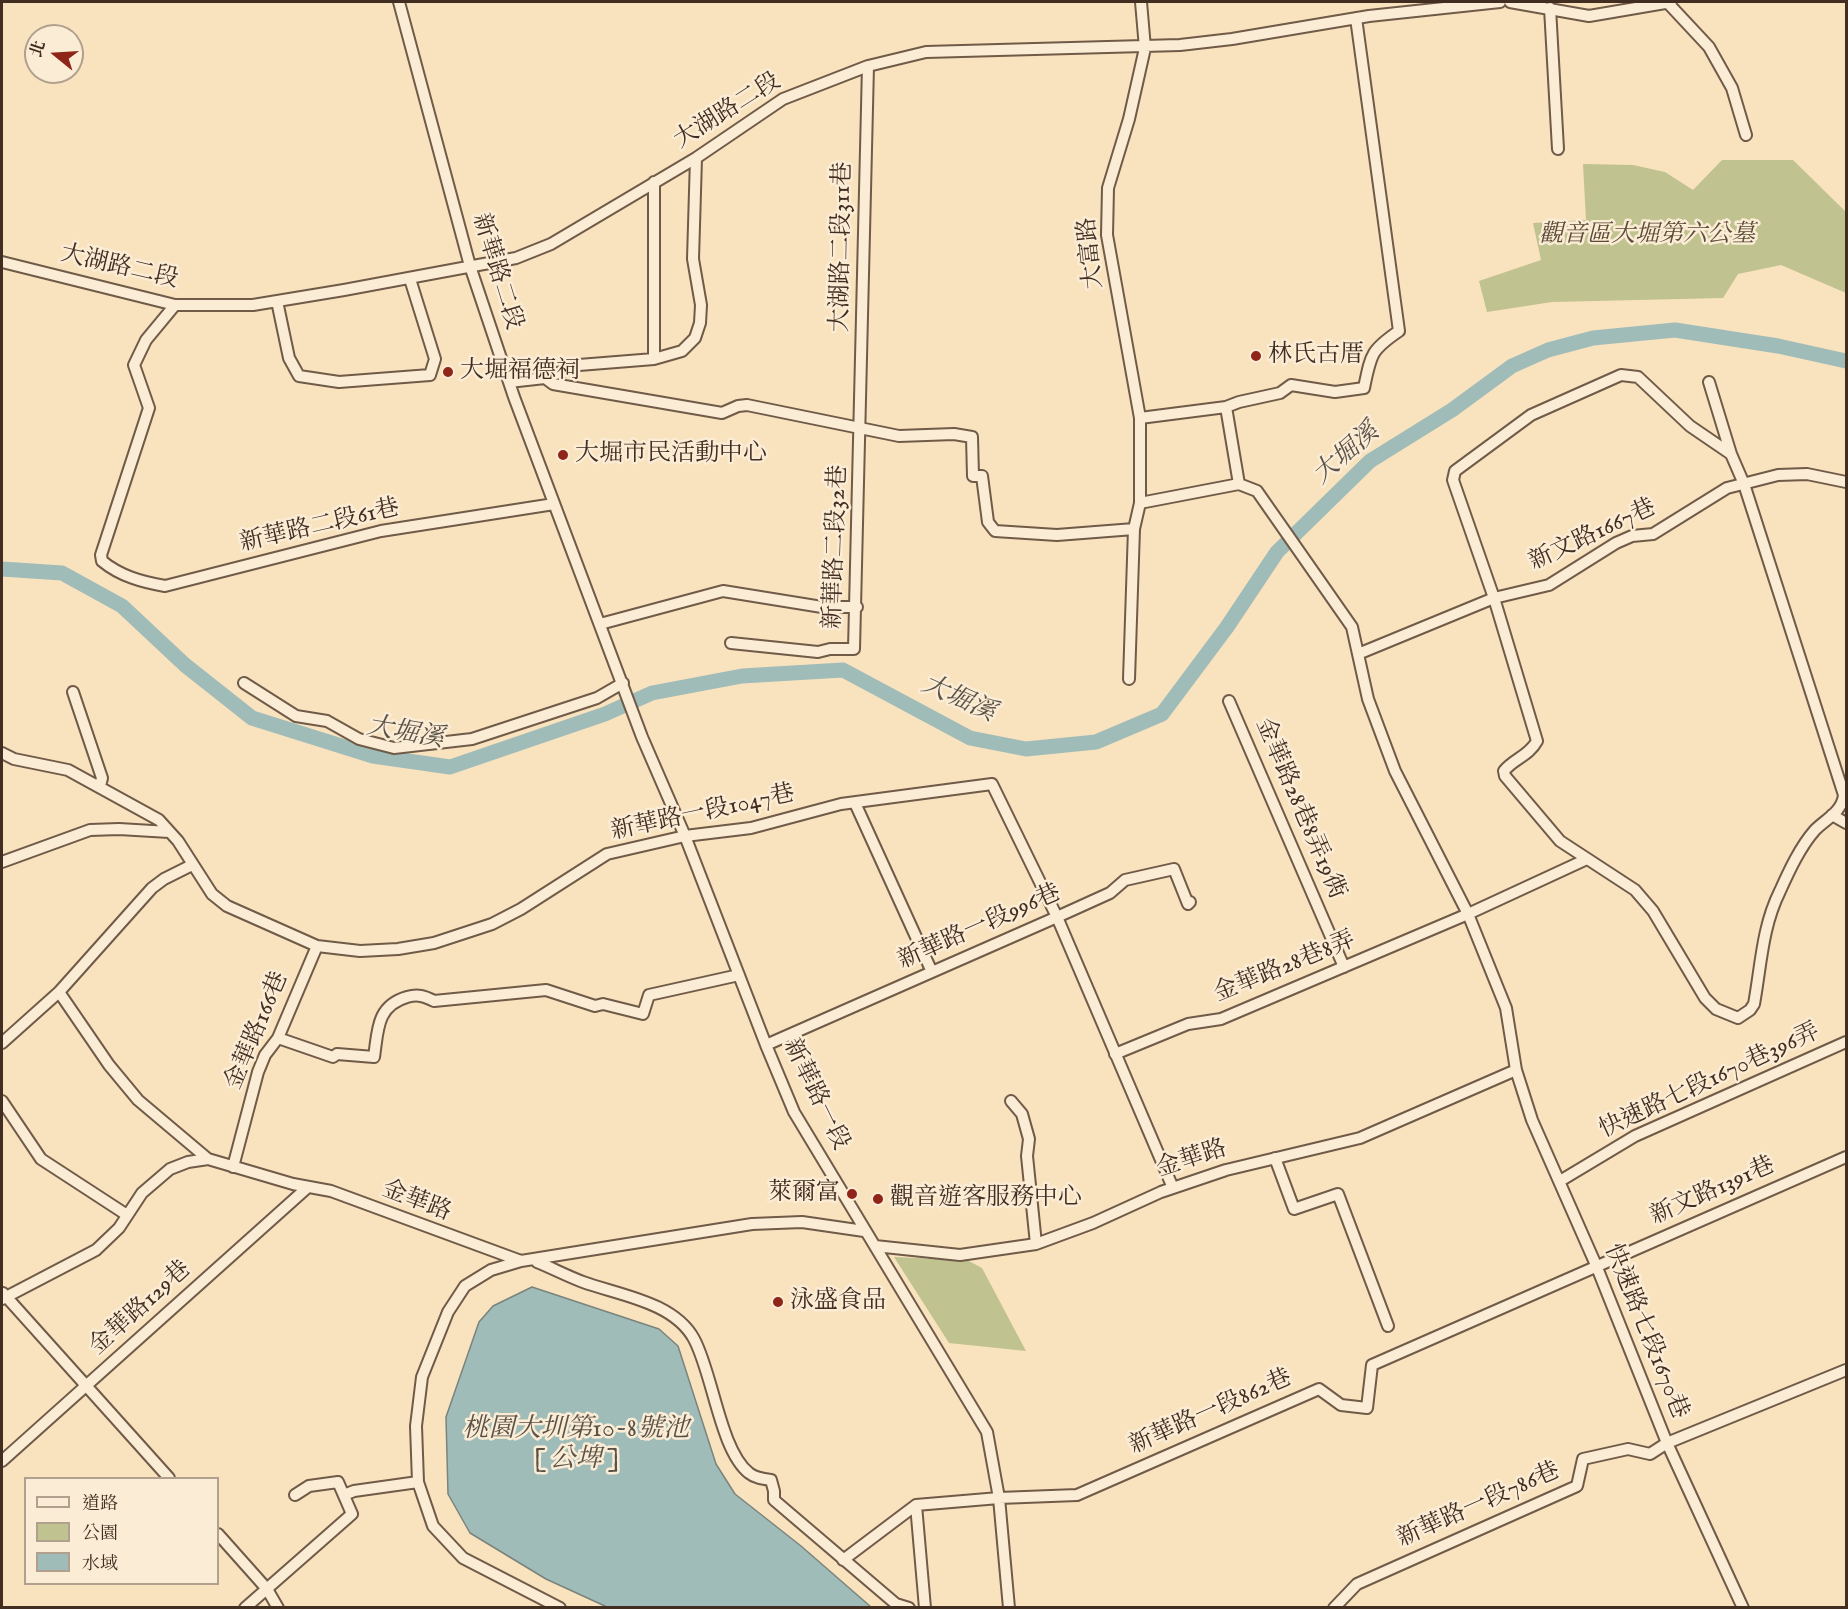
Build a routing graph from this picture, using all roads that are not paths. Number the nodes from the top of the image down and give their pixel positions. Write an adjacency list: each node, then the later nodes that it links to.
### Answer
1 (399, 2): 15 (street, 新華路二段)
2 (1141, 2): 8 (street, 大富路)
3 (1500, 2): 7 (street, 大湖路二段)
4 (1510, 2): 6 (street)
5 (1669, 2): 6 (street); 10 (street)
6 (1550, 8): 11 (street)
7 (1356, 18): 8 (street, 大湖路二段); 23 (street)
8 (1145, 48): 9 (street, 大湖路二段); 24 (street, 大富路)
9 (868, 66): 12 (street, 大湖路二段); 25 (street, 大湖路二段311巷)
10 (1746, 135)
11 (1558, 149)
12 (696, 158): 13 (street, 大湖路二段); 19 (street)
13 (654, 182): 15 (street, 大湖路二段); 19 (street)
14 (2, 262): 18 (street, 大湖路二段)
15 (470, 266): 16 (street, 大湖路二段); 21 (street, 新華路二段)
16 (411, 279): 17 (street, 大湖路二段); 17 (street)
17 (277, 301): 18 (street, 大湖路二段)
18 (175, 305): 31 (street, 新華路二段61巷)
19 (654, 358): 20 (street)
20 (545, 378): 21 (street); 25 (street)
21 (509, 382): 31 (street, 新華路二段)
22 (1709, 382): 26 (street)
23 (1226, 407): 24 (street); 28 (street)
24 (1140, 418): 30 (street, 大富路)
25 (861, 429): 32 (street); 34 (street, 新華路二段32巷)
26 (1731, 454): 29 (street); 33 (street)
27 (1846, 482): 29 (street, 新文路1667巷)
28 (1239, 484): 30 (street); 37 (street, 快速路七段1670巷)
29 (1744, 484): 33 (street, 新文路1667巷); 47 (street)
30 (1140, 503): 32 (street, 大富路)
31 (554, 504): 35 (street, 新華路二段)
32 (1134, 529): 38 (street, 大富路)
33 (1494, 598): 37 (street, 新文路1667巷); 51 (street)
34 (857, 607): 35 (street); 36 (street, 新華路二段32巷)
35 (600, 624): 40 (street, 新華路二段)
36 (731, 643)
37 (1358, 654): 55 (street, 快速路七段1670巷)
38 (1129, 680)
39 (243, 683): 40 (street)
40 (623, 683): 43 (street, 新華路二段)
41 (73, 692): 45 (street)
42 (1229, 701): 58 (street, 金華路28巷8弄19衖)
43 (638, 723): 50 (street, 新華路一段)
44 (2, 753): 45 (street, 新華路一段1047巷)
45 (100, 786): 49 (street, 新華路一段1047巷)
46 (855, 802): 50 (street, 新華路一段1047巷); 56 (street, 新華路一段1047巷); 59 (street)
47 (1832, 815): 48 (street); 51 (street)
48 (1846, 823)
49 (169, 832): 52 (street); 53 (street, 新華路一段1047巷)
50 (685, 836): 57 (street, 新華路一段1047巷); 60 (street, 新華路一段)
51 (1587, 859): 55 (street, 金華路28巷8弄)
52 (2, 862)
53 (192, 866): 57 (street, 新華路一段1047巷); 61 (street)
54 (1190, 902): 56 (street, 新華路一段996巷)
55 (1468, 914): 58 (street, 金華路28巷8弄); 67 (street, 快速路七段1670巷)
56 (1057, 917): 59 (street, 新華路一段996巷); 66 (street)
57 (317, 946): 62 (street, 金華路166巷)
58 (1344, 967): 66 (street, 金華路28巷8弄)
59 (932, 972): 65 (street, 新華路一段996巷)
60 (739, 975): 62 (street); 65 (street, 新華路一段)
61 (59, 992): 64 (street); 72 (street)
62 (278, 1038): 73 (street, 金華路166巷)
63 (1846, 1042): 74 (street, 快速路七段1670巷396弄)
64 (2, 1043)
65 (766, 1045): 78 (street, 新華路一段)
66 (1115, 1053): 76 (street)
67 (1516, 1070): 71 (street, 金華路); 74 (street, 快速路七段1670巷)
68 (2, 1101): 77 (street)
69 (1011, 1101): 79 (street)
70 (1846, 1156): 83 (street, 新文路1391巷)
71 (1275, 1158): 76 (street, 金華路); 85 (street)
72 (208, 1160): 73 (street, 金華路); 77 (street, 金華路)
73 (233, 1167): 75 (street, 金華路)
74 (1560, 1181): 83 (street, 快速路七段1670巷)
75 (308, 1187): 82 (street, 金華路); 87 (street, 金華路129巷)
76 (1173, 1188): 79 (street, 金華路)
77 (127, 1215): 84 (street, 金華路)
78 (864, 1231): 80 (street, 新華路一段); 81 (street, 金華路)
79 (1036, 1244): 80 (street, 金華路)
80 (875, 1246): 94 (street, 新華路一段)
81 (536, 1261): 82 (street, 金華路); 97 (street)
82 (521, 1262): 91 (street)
83 (1596, 1266): 88 (street, 快速路七段1670巷); 94 (street, 新華路一段862巷)
84 (3, 1295): 87 (street)
85 (1389, 1326)
86 (1846, 1370): 88 (street)
87 (87, 1385): 89 (street, 金華路129巷); 90 (street)
88 (1667, 1443): 105 (street, 新華路一段786巷); 106 (street, 快速路七段1670巷)
89 (2, 1461)
90 (167, 1477)
91 (418, 1482): 93 (street); 101 (street)
92 (295, 1495): 93 (street)
93 (344, 1495): 98 (street)
94 (999, 1498): 95 (street); 104 (street, 新華路一段)
95 (916, 1505): 97 (street); 103 (street)
96 (219, 1535): 98 (street)
97 (843, 1560): 102 (street)
98 (267, 1589): 99 (street); 100 (street)
99 (245, 1608)
100 (278, 1608)
101 (560, 1608)
102 (909, 1608)
103 (925, 1608)
104 (1009, 1608)
105 (1334, 1608)
106 (1743, 1608)

